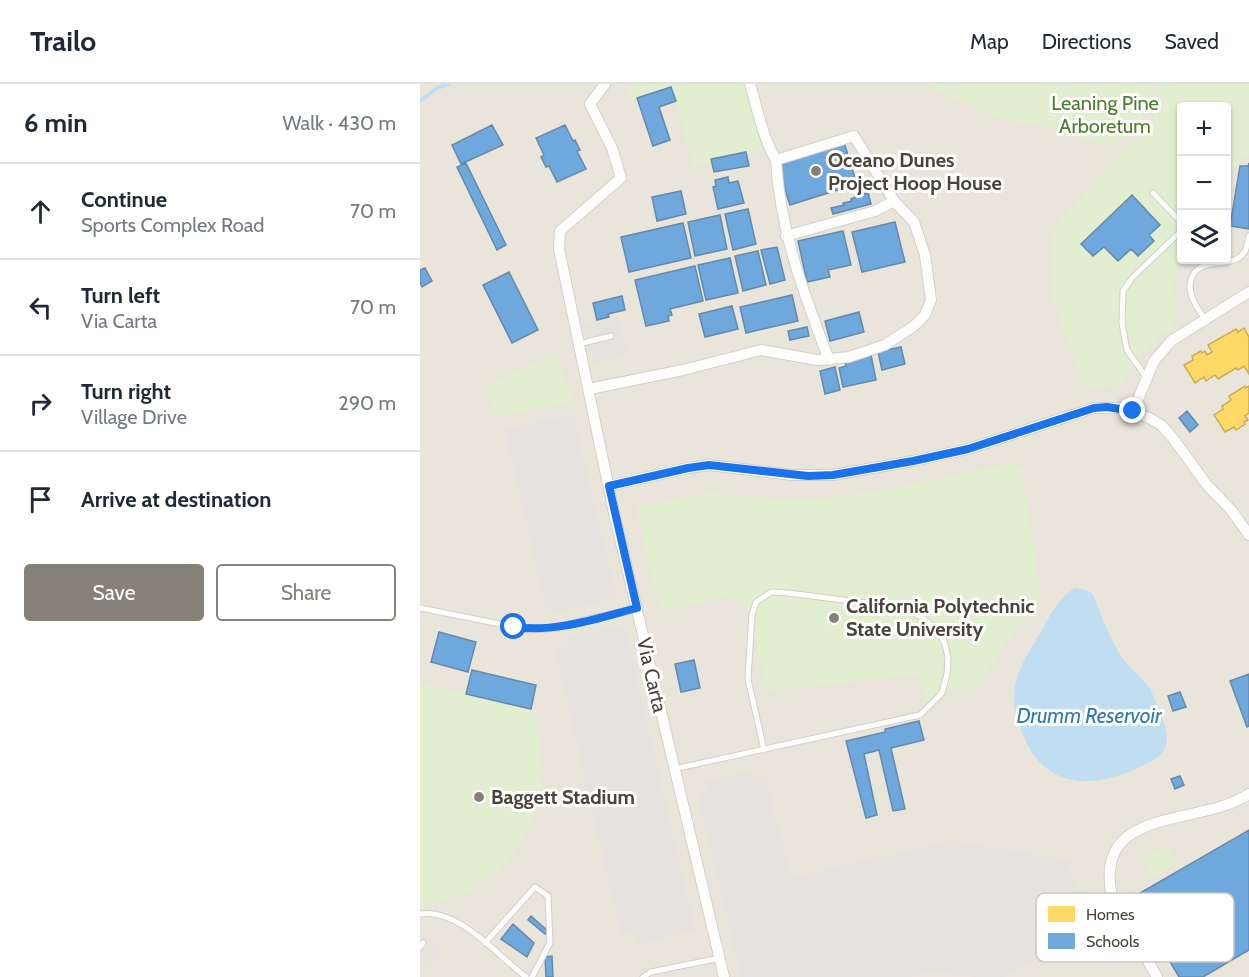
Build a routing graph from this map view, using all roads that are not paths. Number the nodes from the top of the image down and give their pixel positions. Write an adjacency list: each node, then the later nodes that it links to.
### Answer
1 (605, 84): 11 (street, Via Carta)
2 (750, 84): 3 (street)
3 (776, 160): 5 (street); 6 (street)
4 (1153, 193): 13 (lane)
5 (894, 201): 6 (street); 12 (street)
6 (786, 236): 12 (street)
7 (1249, 236): 9 (lane)
8 (1249, 292): 9 (street)
9 (1205, 320): 13 (street)
10 (611, 336): 11 (lane)
11 (579, 344): 14 (street, Via Carta)
12 (829, 360): 14 (street)
13 (1146, 377): 15 (street)
14 (589, 389): 16 (street, Via Carta)
15 (1133, 411): 16 (street); 17 (street)
16 (609, 486): 19 (street, Via Carta)
17 (1249, 535)
18 (420, 608): 19 (lane)
19 (637, 608): 21 (street, Via Carta)
20 (764, 750): 20 (lane); 21 (lane)
21 (674, 769): 26 (street, Via Carta)
22 (1249, 794): 23 (street)
23 (1112, 893)
24 (420, 914): 25 (lane)
25 (485, 943): 28 (lane); 29 (lane)
26 (720, 958): 30 (lane); 31 (street, Via Carta)
27 (1149, 962): 32 (street)
28 (526, 977)
29 (532, 977)
30 (643, 977)
31 (724, 977)
32 (1157, 977)

